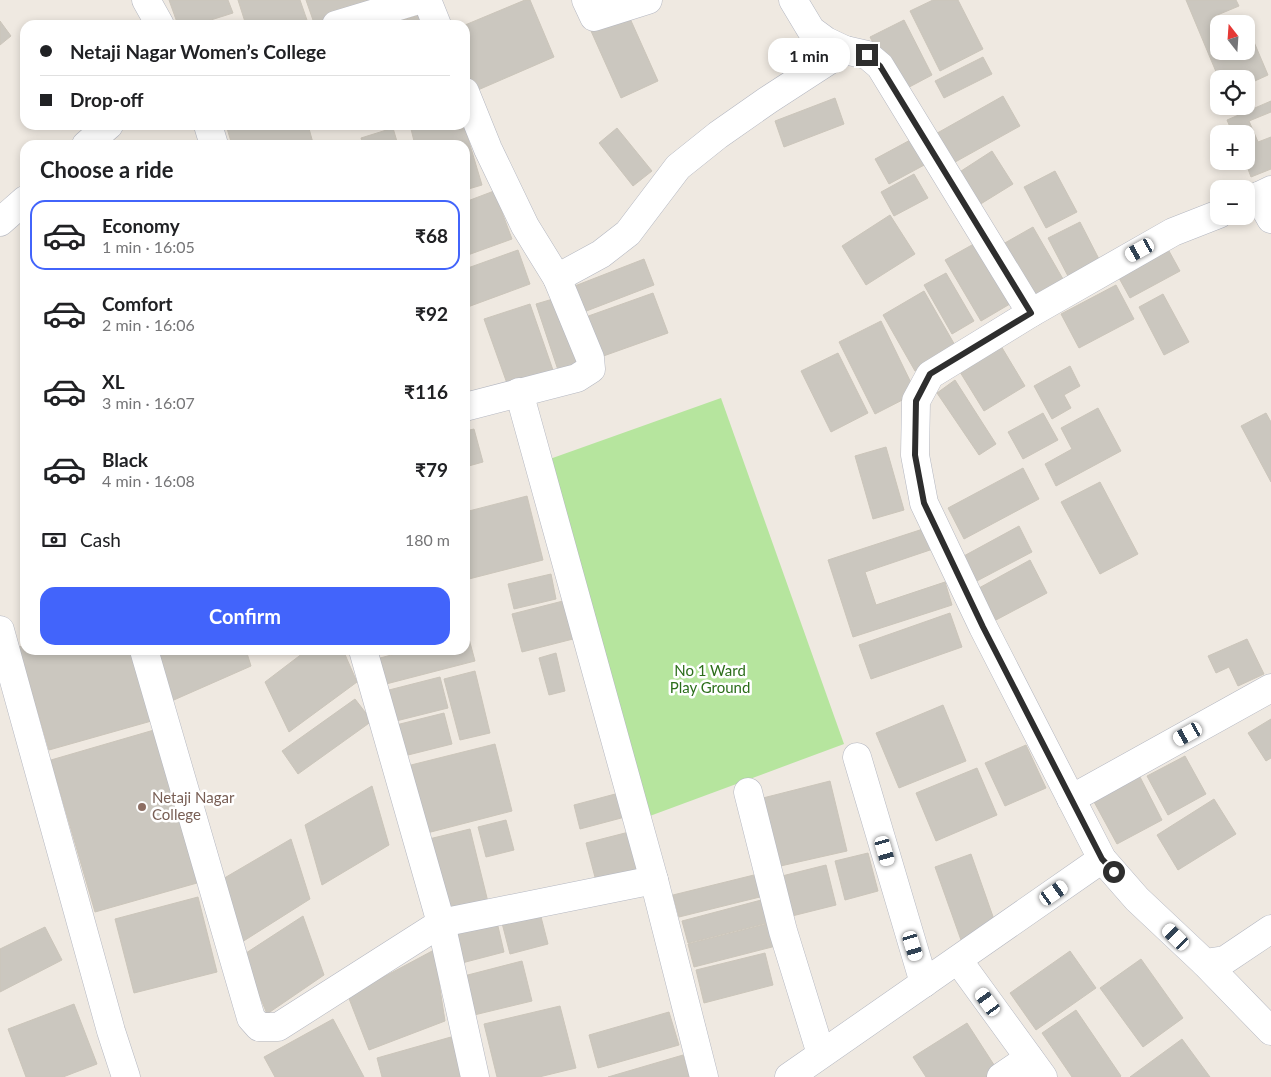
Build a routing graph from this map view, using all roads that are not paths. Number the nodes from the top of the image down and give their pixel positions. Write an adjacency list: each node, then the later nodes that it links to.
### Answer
1 (146, 0): 7 (street)
2 (418, 0): 8 (street)
3 (427, 0): 9 (street)
4 (586, 0): 5 (street)
5 (648, 0)
6 (792, 0): 10 (street)
7 (157, 20)
8 (352, 20)
9 (435, 20)
10 (845, 50): 15 (street); 16 (street)
11 (470, 104): 15 (street)
12 (103, 130): 13 (street)
13 (92, 140)
14 (1210, 218): 16 (street)
15 (557, 278): 17 (street)
16 (1031, 313): 26 (street)
17 (519, 392): 18 (street); 28 (street)
18 (470, 406)
19 (0, 630): 22 (street)
20 (145, 655): 29 (street)
21 (364, 655): 29 (street)
22 (4, 663): 37 (street)
23 (1271, 688): 26 (street)
24 (857, 757): 33 (street)
25 (748, 792): 35 (street)
26 (1071, 799): 27 (street)
27 (1102, 859): 31 (street); 32 (street)
28 (654, 880): 29 (street); 39 (street)
29 (441, 923): 38 (street)
30 (1271, 929): 32 (street)
31 (958, 960): 33 (street); 36 (street)
32 (1204, 963): 34 (street)
33 (924, 983): 35 (street)
34 (1271, 1031)
35 (821, 1054): 40 (street)
36 (1036, 1068): 41 (street)
37 (126, 1077)
38 (475, 1077)
39 (704, 1077)
40 (789, 1077)
41 (1001, 1077)

